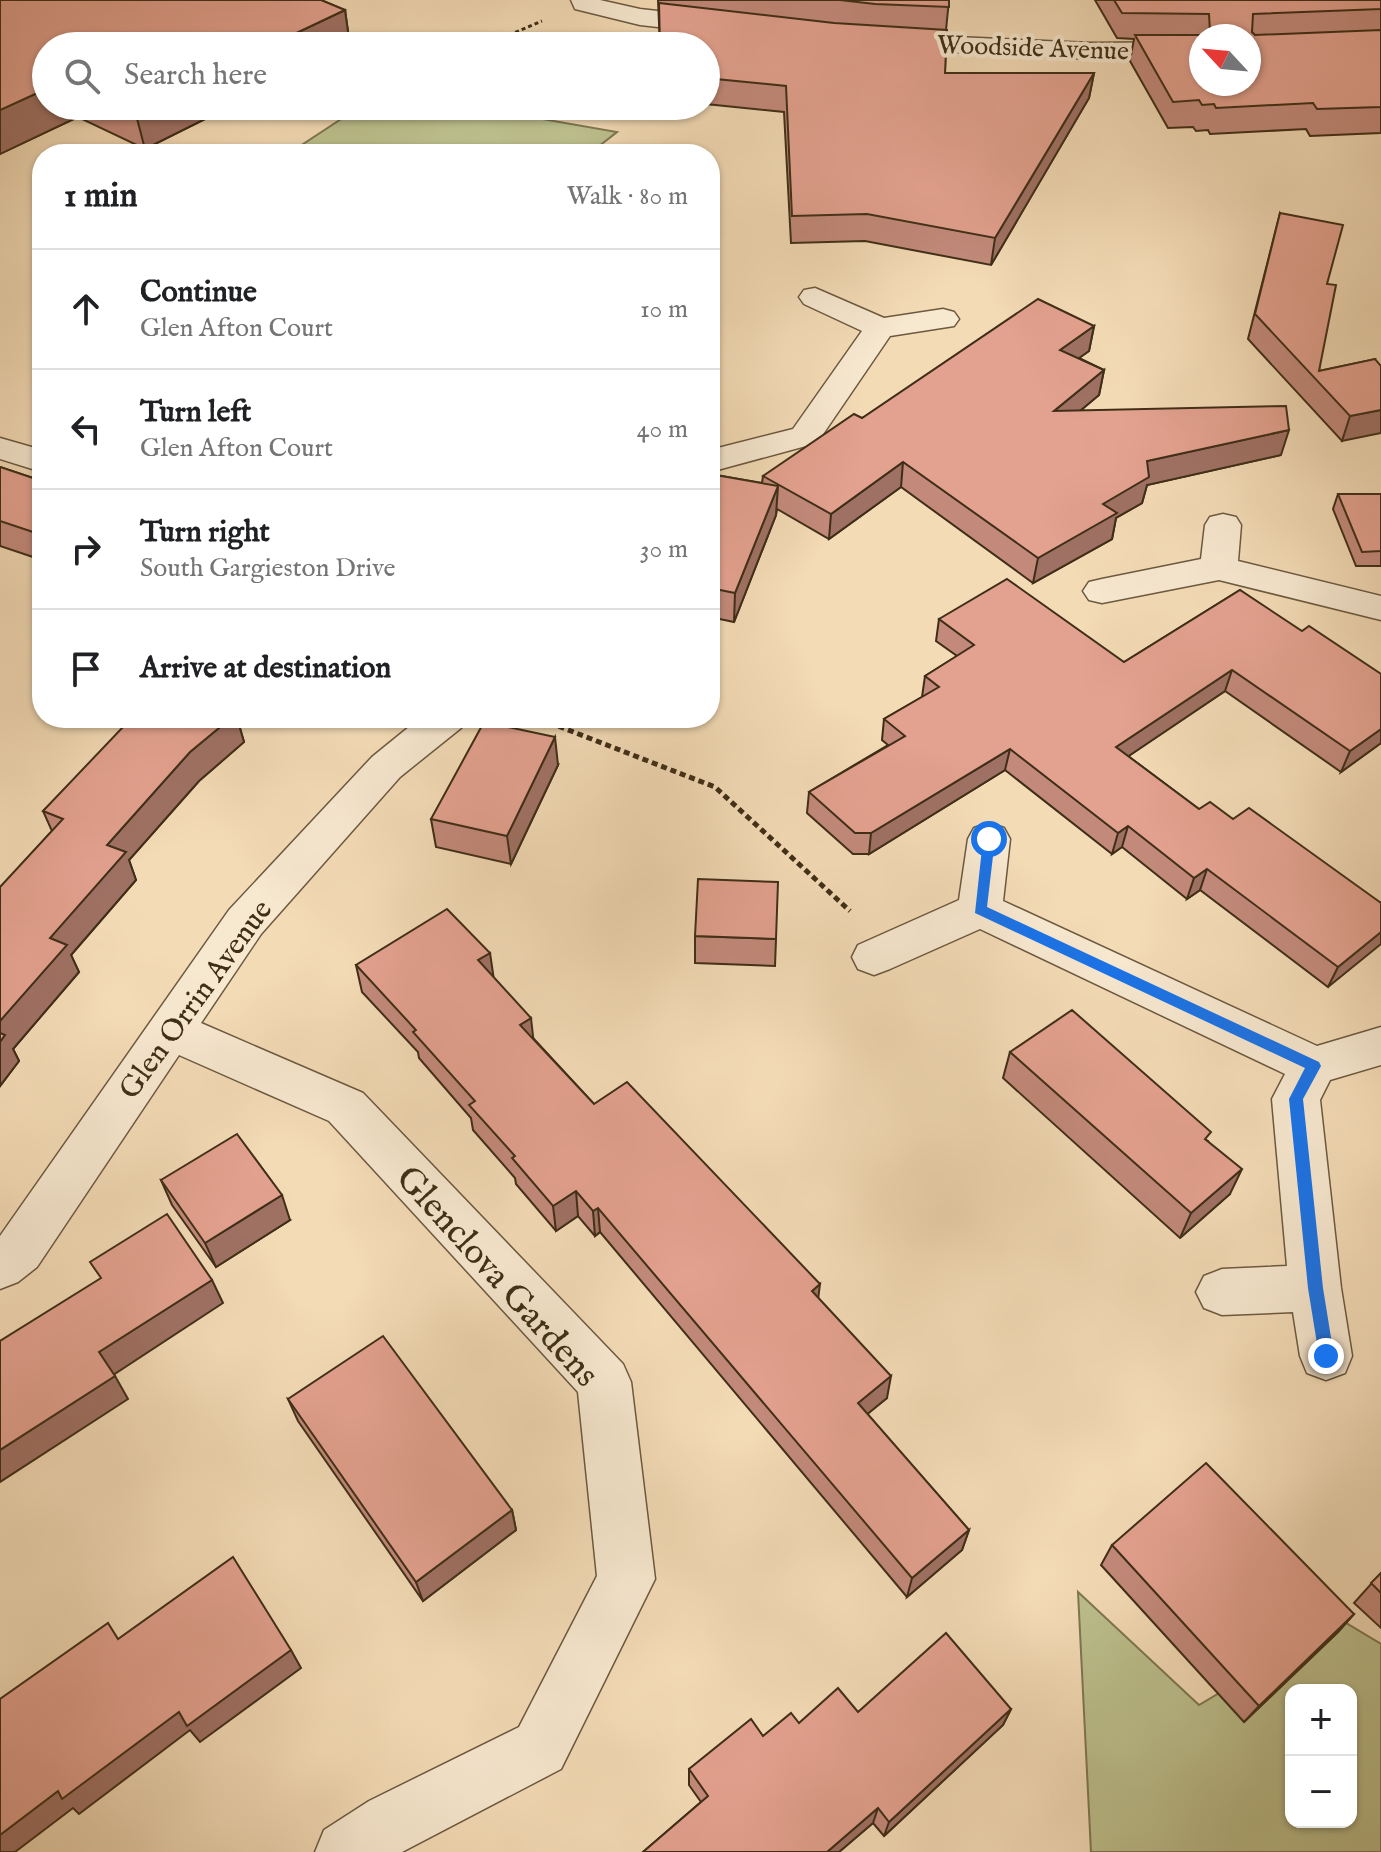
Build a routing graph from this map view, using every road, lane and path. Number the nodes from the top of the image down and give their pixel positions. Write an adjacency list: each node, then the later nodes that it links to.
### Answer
1 (584, 2): 2 (street); 3 (path)
2 (749, 29)
3 (515, 32)
4 (858, 40): 5 (street, Woodside Avenue)
5 (1189, 50)
6 (815, 297): 8 (street)
7 (943, 319): 8 (street)
8 (880, 328): 11 (street)
9 (0, 448): 10 (street)
10 (32, 458)
11 (720, 458)
12 (1223, 525): 13 (street)
13 (1219, 568): 14 (street); 15 (street)
14 (1102, 591)
15 (1381, 608)
16 (435, 728): 21 (street, Glen Orrin Avenue)
17 (563, 728): 20 (path)
18 (989, 839): 19 (street)
19 (980, 910): 20 (street); 23 (street)
20 (887, 951)
21 (170, 1030): 24 (street, Glen Orrin Avenue); 28 (street, Glenclova Gardens)
22 (1381, 1046): 23 (street)
23 (1314, 1066): 25 (street)
24 (0, 1266)
25 (1315, 1288): 26 (street); 27 (street)
26 (1222, 1292)
27 (1326, 1356)
28 (346, 1852)

